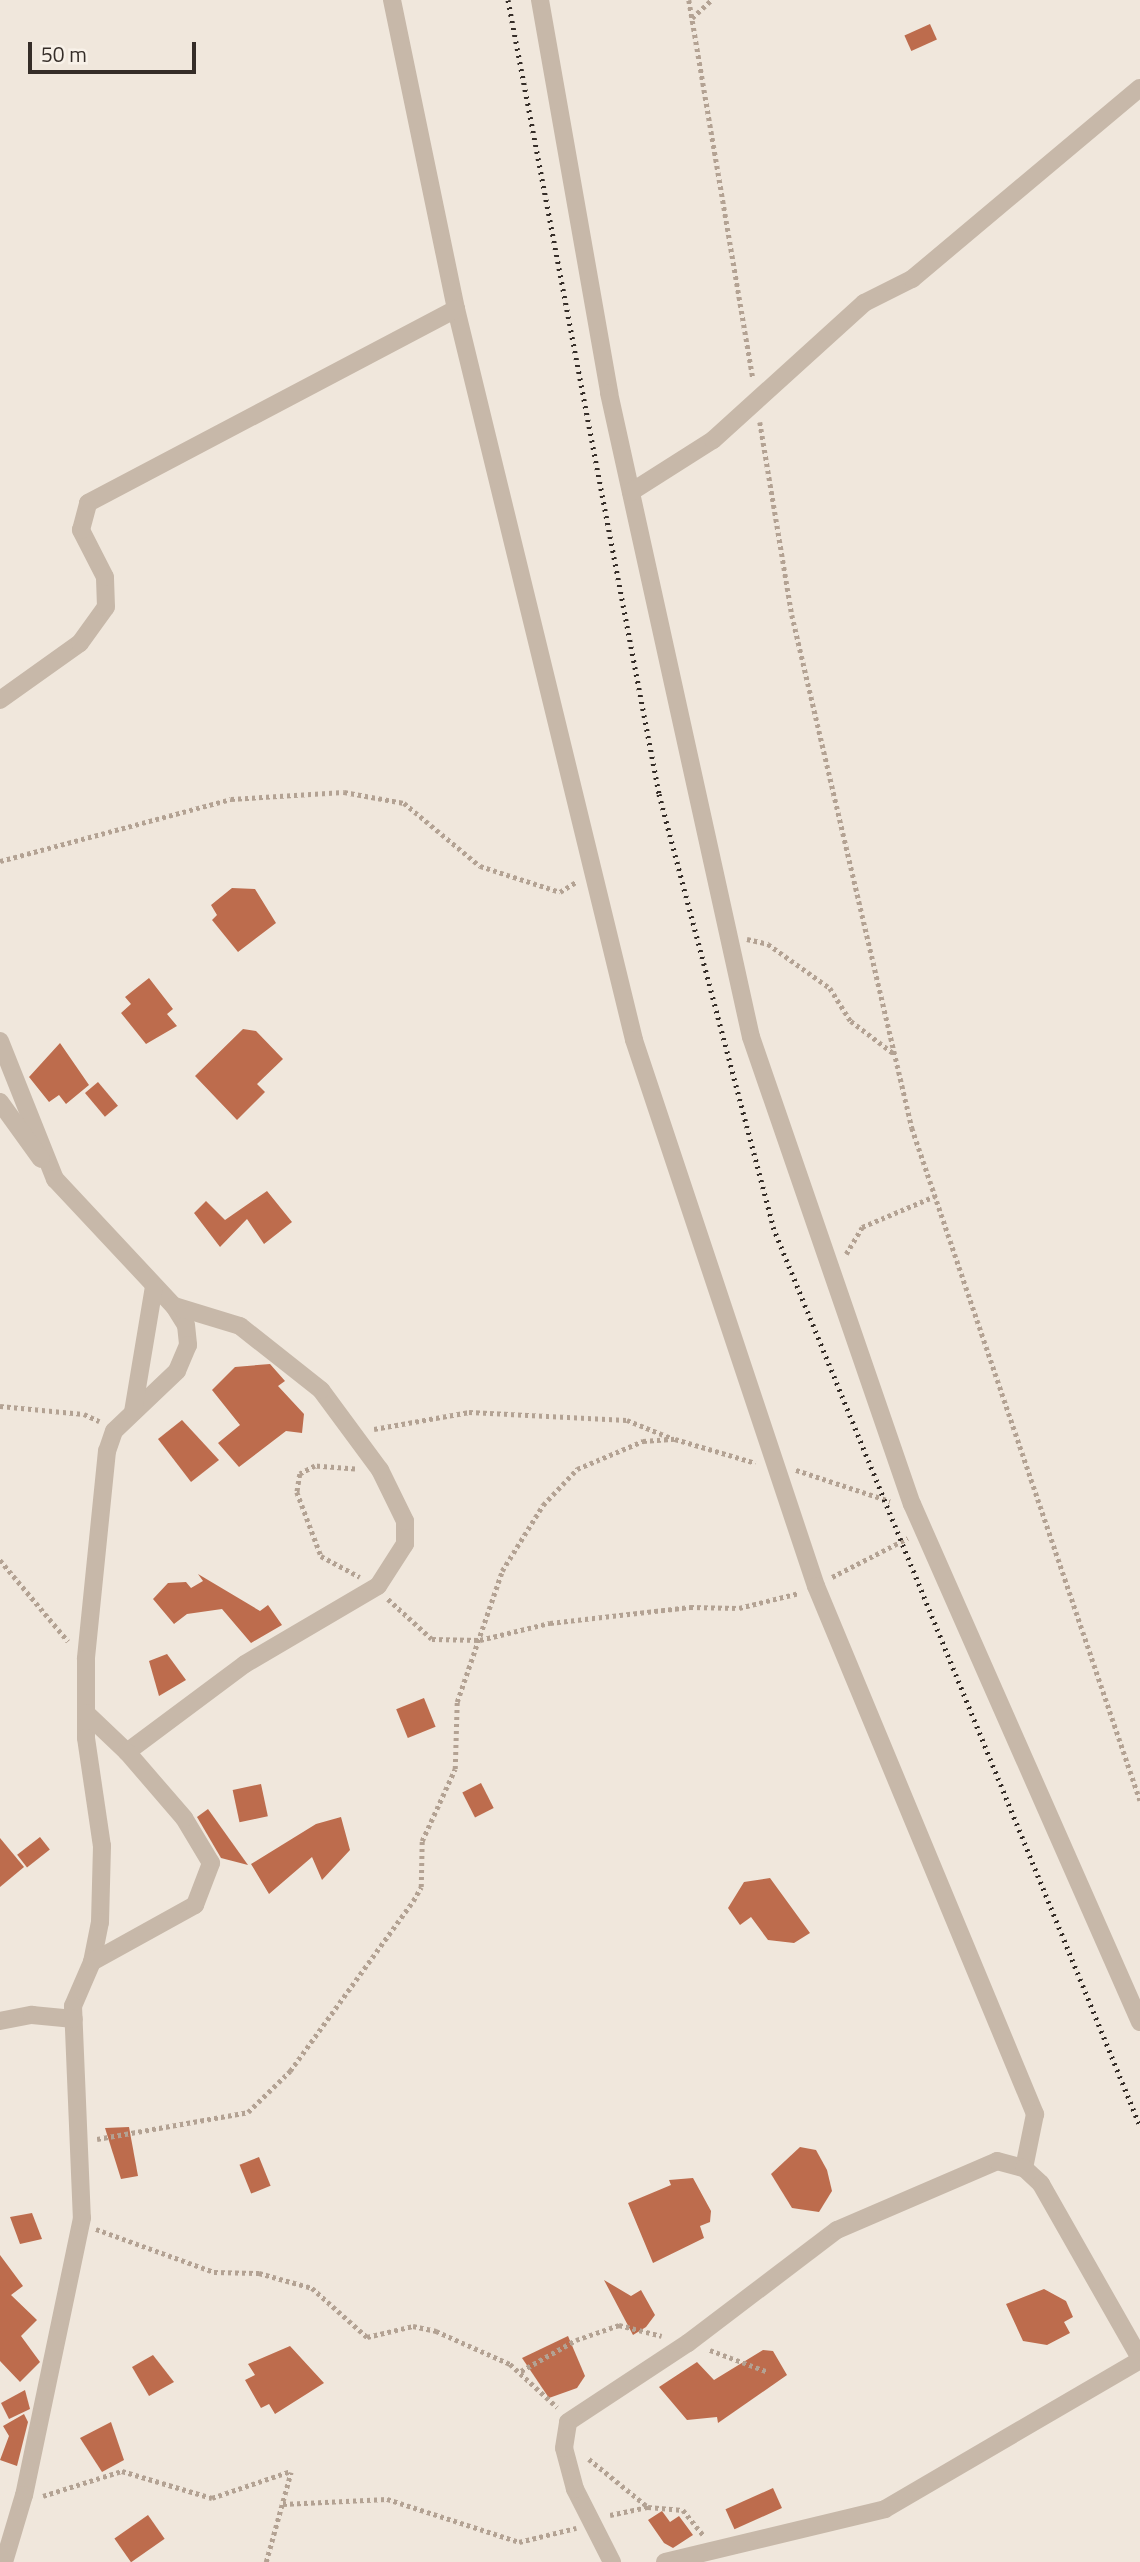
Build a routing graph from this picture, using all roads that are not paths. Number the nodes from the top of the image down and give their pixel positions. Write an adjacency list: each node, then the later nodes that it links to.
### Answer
1 (393, 0): 4 (street)
2 (540, 0): 5 (street)
3 (1140, 88): 5 (street)
4 (456, 309): 6 (street); 19 (street)
5 (631, 492): 18 (street)
6 (0, 700)
7 (0, 1041): 9 (street)
8 (0, 1102): 9 (street)
9 (55, 1179): 10 (street)
10 (154, 1287): 11 (street); 12 (street)
11 (174, 1306): 12 (street); 14 (street)
12 (133, 1412): 13 (street)
13 (86, 1713): 14 (street); 15 (street)
14 (127, 1752): 15 (street)
15 (92, 1962): 16 (street)
16 (74, 2018): 17 (street); 21 (street)
17 (2, 2019)
18 (1140, 2022)
19 (1024, 2168): 20 (street); 22 (street)
20 (1140, 2359): 23 (street)
21 (4, 2562)
22 (612, 2562)
23 (665, 2562)

